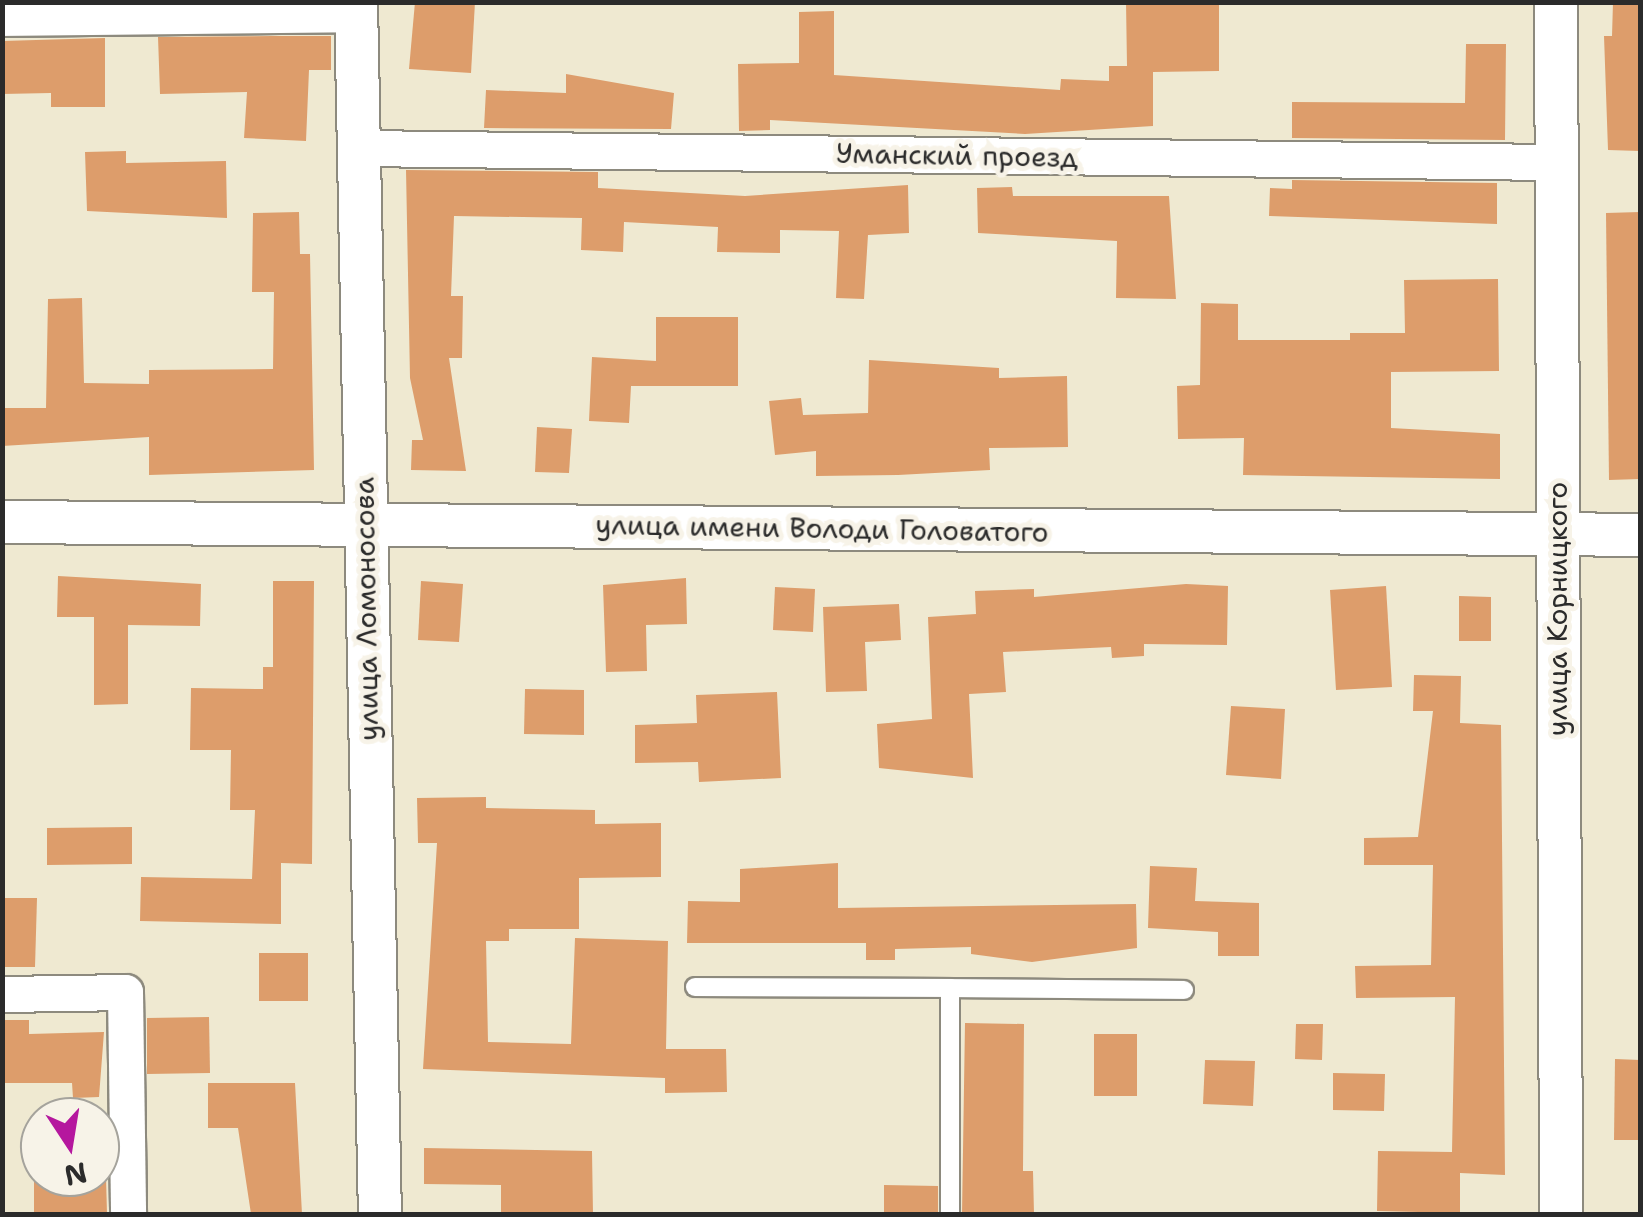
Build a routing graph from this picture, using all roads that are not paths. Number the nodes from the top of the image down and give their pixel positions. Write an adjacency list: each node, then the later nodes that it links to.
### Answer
1 (1556, 2): 5 (street, улица Корницкого)
2 (356, 8): 3 (street); 4 (street, улица Ломоносова)
3 (2, 18)
4 (357, 148): 5 (street, Уманский проезд); 7 (street, улица Ломоносова)
5 (1556, 162): 8 (street, улица Корницкого)
6 (2, 522): 7 (street, улица имени Володи Головатого)
7 (364, 524): 8 (street, улица имени Володи Головатого); 15 (street, улица Ломоносова)
8 (1556, 535): 9 (street, улица имени Володи Головатого); 17 (street, улица Корницкого)
9 (1640, 535)
10 (695, 987): 11 (lane)
11 (950, 988): 12 (lane); 16 (lane)
12 (1184, 990)
13 (2, 994): 14 (street)
14 (128, 1214)
15 (380, 1214)
16 (950, 1214)
17 (1562, 1214)

